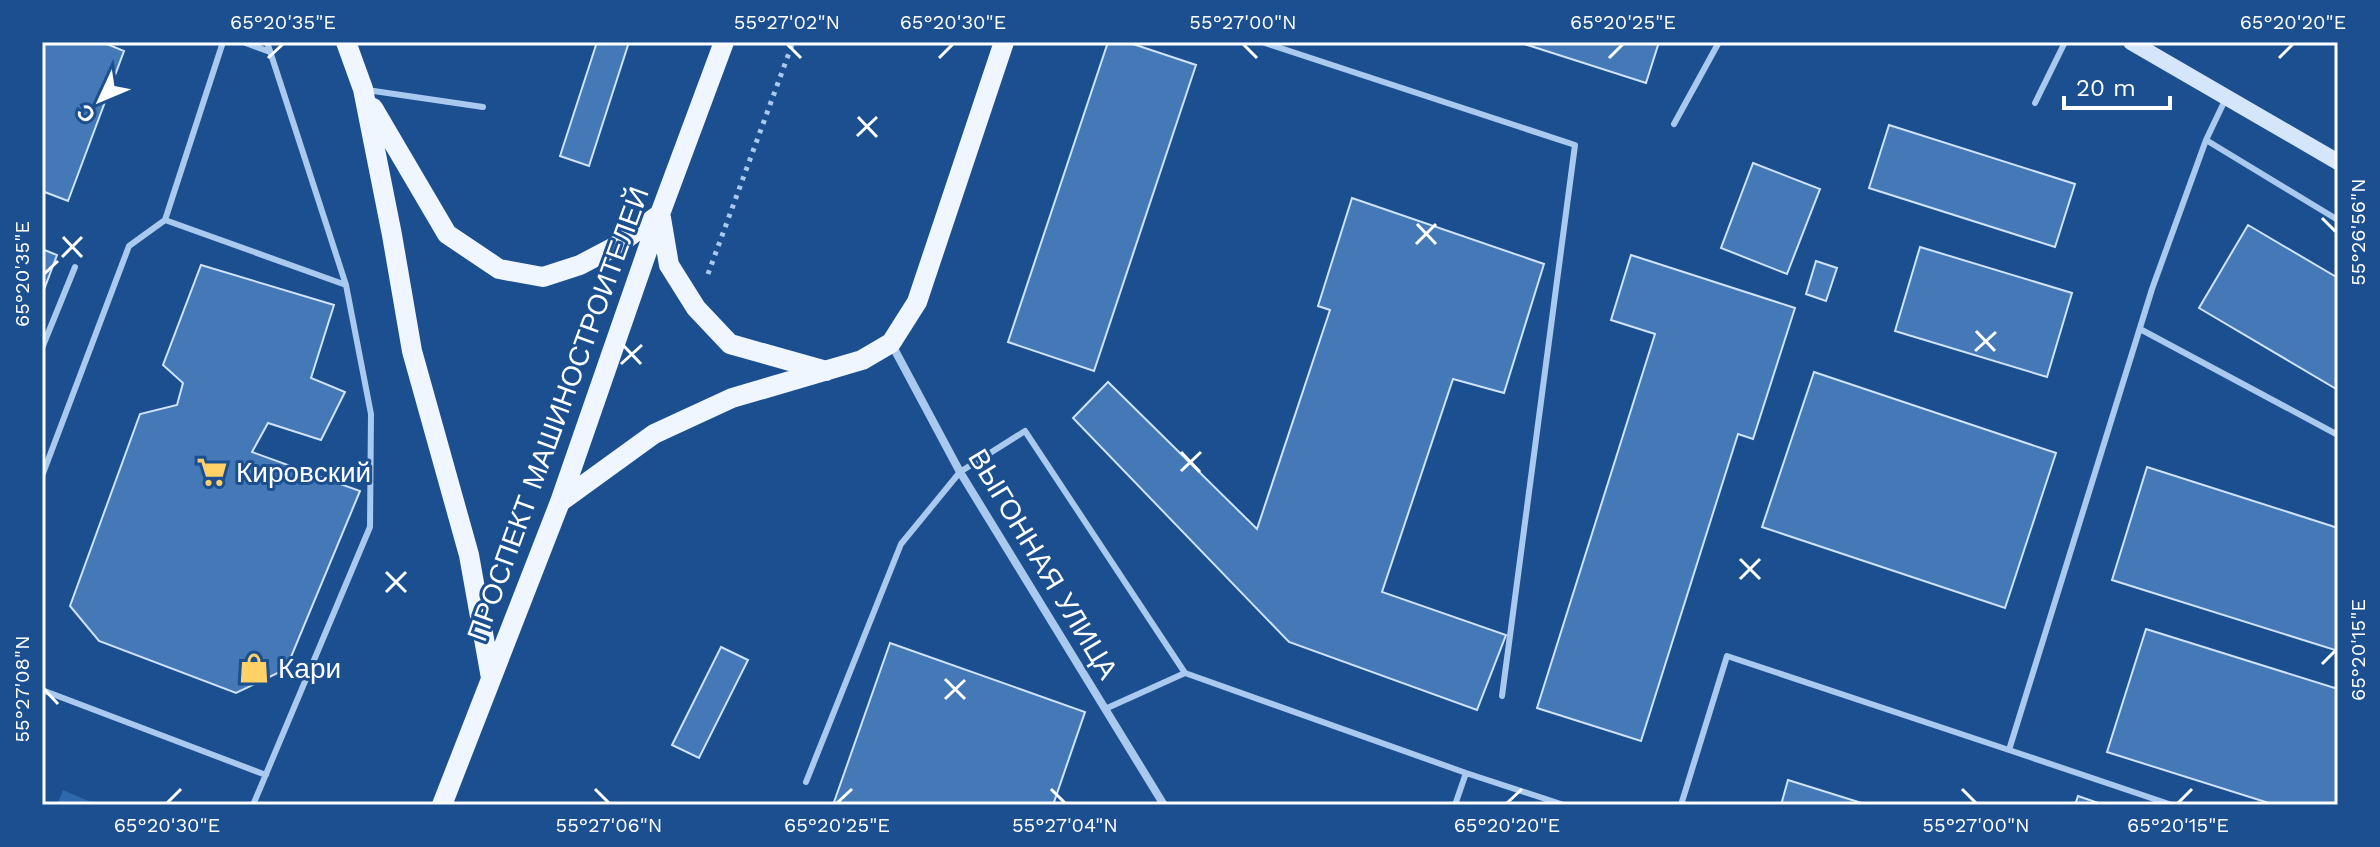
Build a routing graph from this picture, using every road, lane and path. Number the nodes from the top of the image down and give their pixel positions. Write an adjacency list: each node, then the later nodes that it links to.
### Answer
1 (223, 42): 21 (lane)
2 (243, 42): 12 (lane)
3 (267, 42): 12 (lane)
4 (724, 42): 20 (main road, ПРОСПЕКТ МАШИНОСТРОИТЕЛЕЙ)
5 (793, 42): 25 (path)
6 (1004, 42): 27 (main road)
7 (1262, 42): 37 (lane)
8 (1719, 42): 17 (lane)
9 (2065, 42): 15 (lane)
10 (2131, 42): 14 (main road)
11 (349, 43): 13 (main road)
12 (270, 52): 24 (lane)
13 (363, 89): 16 (lane); 20 (main road); 35 (main road)
14 (2226, 98): 18 (lane); 19 (main road)
15 (2035, 103)
16 (483, 107)
17 (1674, 124)
18 (2206, 140): 22 (lane); 26 (lane)
19 (2338, 162)
20 (660, 214): 25 (main road); 33 (main road, ПРОСПЕКТ МАШИНОСТРОИТЕЛЕЙ)
21 (165, 220): 24 (lane); 32 (lane)
22 (2338, 220)
23 (75, 267): 28 (lane)
24 (346, 285): 41 (lane)
25 (696, 308): 29 (main road)
26 (2140, 329): 30 (lane); 39 (lane)
27 (891, 343): 29 (main road); 31 (street, ВЫГОННАЯ УЛИЦА)
28 (42, 348)
29 (826, 371): 33 (main road)
30 (2338, 435)
31 (960, 472): 34 (lane); 38 (street, ВЫГОННАЯ УЛИЦА); 42 (lane)
32 (42, 476)
33 (560, 502): 35 (main road, ПРОСПЕКТ МАШИНОСТРОИТЕЛЕЙ)
34 (1185, 673): 38 (lane); 40 (lane)
35 (491, 678): 44 (main road, ПРОСПЕКТ МАШИНОСТРОИТЕЛЕЙ)
36 (42, 690): 41 (lane)
37 (1502, 696)
38 (1105, 709): 45 (street, ВЫГОННАЯ УЛИЦА)
39 (2009, 750): 48 (lane); 49 (lane)
40 (1466, 773): 46 (lane); 47 (lane)
41 (266, 775): 43 (lane)
42 (806, 782)
43 (253, 805)
44 (442, 805)
45 (1164, 805)
46 (1455, 805)
47 (1564, 805)
48 (1681, 805)
49 (2172, 805)

